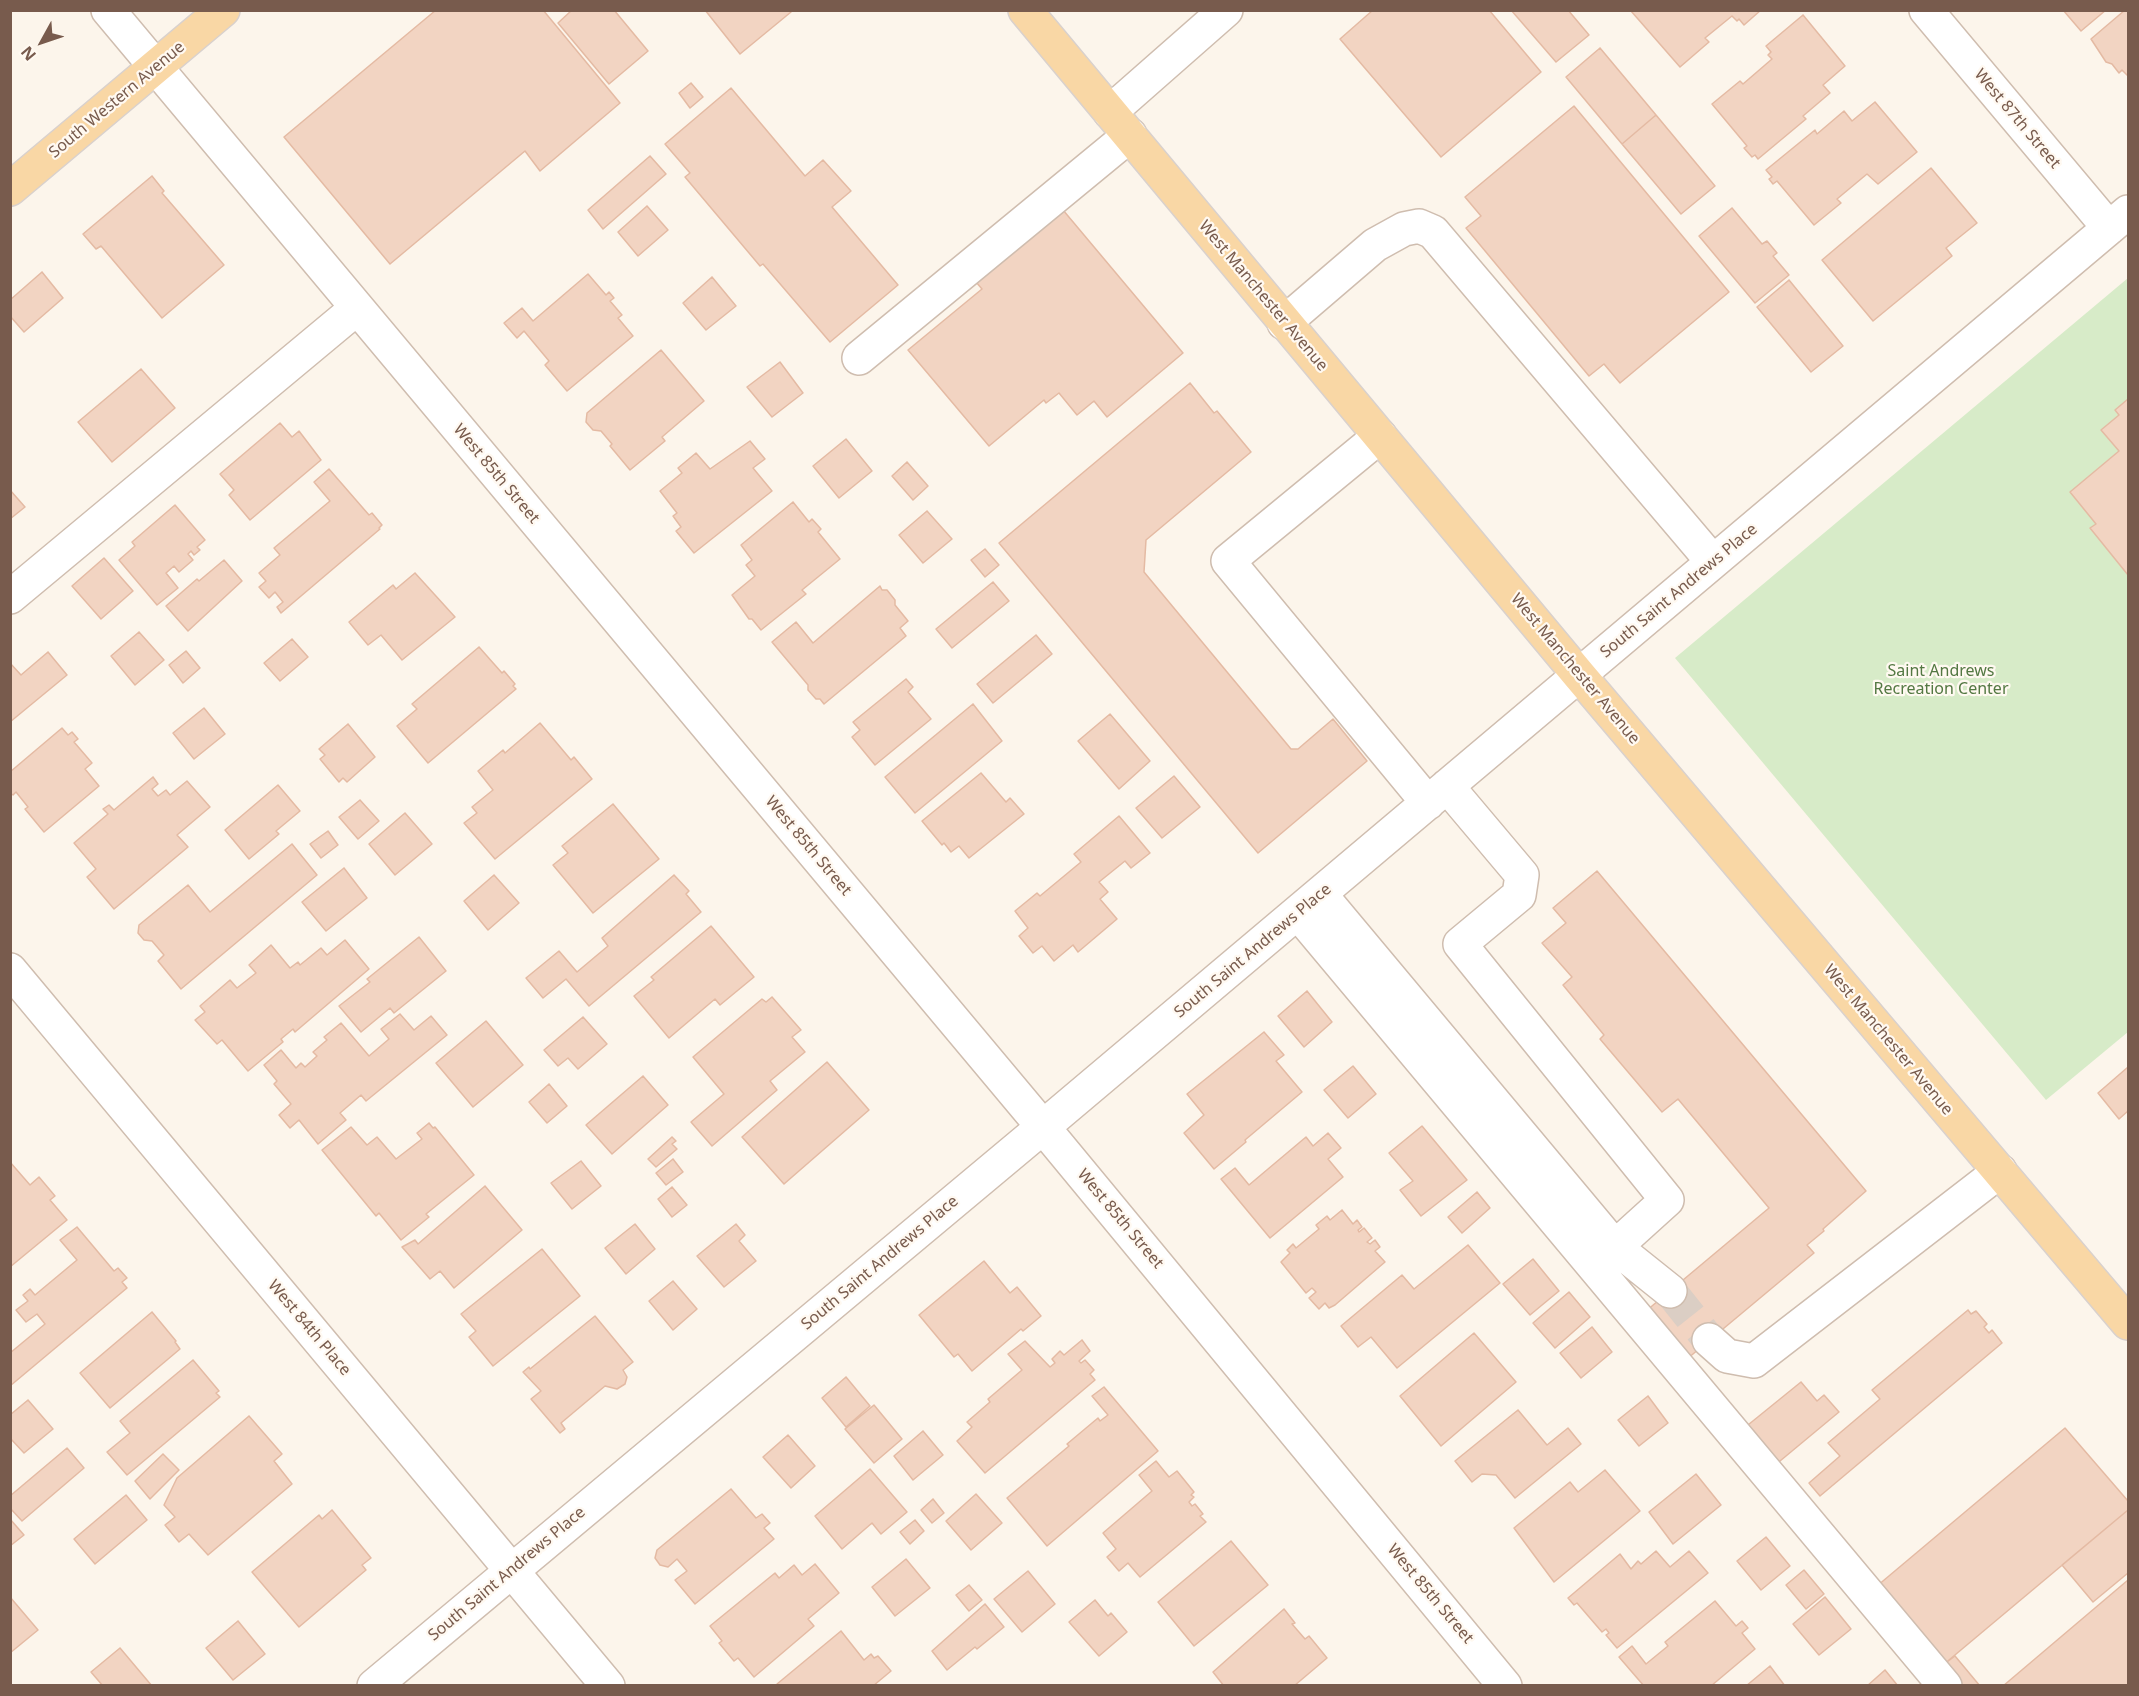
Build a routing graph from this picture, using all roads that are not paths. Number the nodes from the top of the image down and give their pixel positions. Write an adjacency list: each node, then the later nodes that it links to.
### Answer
1 (108, 10): 6 (street, West 85th Street)
2 (223, 10): 6 (main road, South Western Avenue)
3 (1226, 10): 7 (street)
4 (1926, 10): 9 (street, West 87th Street)
5 (1031, 13): 7 (main road, West Manchester Avenue)
6 (156, 67): 8 (main road, South Western Avenue); 10 (street, West 85th Street)
7 (1120, 124): 11 (main road, West Manchester Avenue); 12 (street)
8 (10, 189)
9 (2119, 220): 14 (street, South Saint Andrews Place)
10 (357, 308): 15 (street); 20 (street, West 85th Street)
11 (1284, 323): 13 (main road, West Manchester Avenue); 14 (street)
12 (859, 358)
13 (1380, 436): 16 (main road, West Manchester Avenue); 17 (street)
14 (1713, 562): 16 (street, South Saint Andrews Place)
15 (10, 597)
16 (1580, 675): 17 (street, South Saint Andrews Place); 21 (main road, West Manchester Avenue)
17 (1438, 794): 18 (street, South Saint Andrews Place); 22 (street)
18 (1309, 903): 20 (street, South Saint Andrews Place); 22 (street); 30 (street)
19 (10, 970): 26 (street, West 84th Place)
20 (1043, 1127): 26 (street, South Saint Andrews Place); 29 (street, West 85th Street)
21 (2000, 1172): 24 (main road, West Manchester Avenue); 25 (street)
22 (1615, 1246): 23 (street)
23 (1670, 1291)
24 (2128, 1323)
25 (1709, 1340)
26 (511, 1571): 27 (street, South Saint Andrews Place); 28 (street, West 84th Place)
27 (374, 1686)
28 (608, 1686)
29 (1505, 1686)
30 (1945, 1686)

